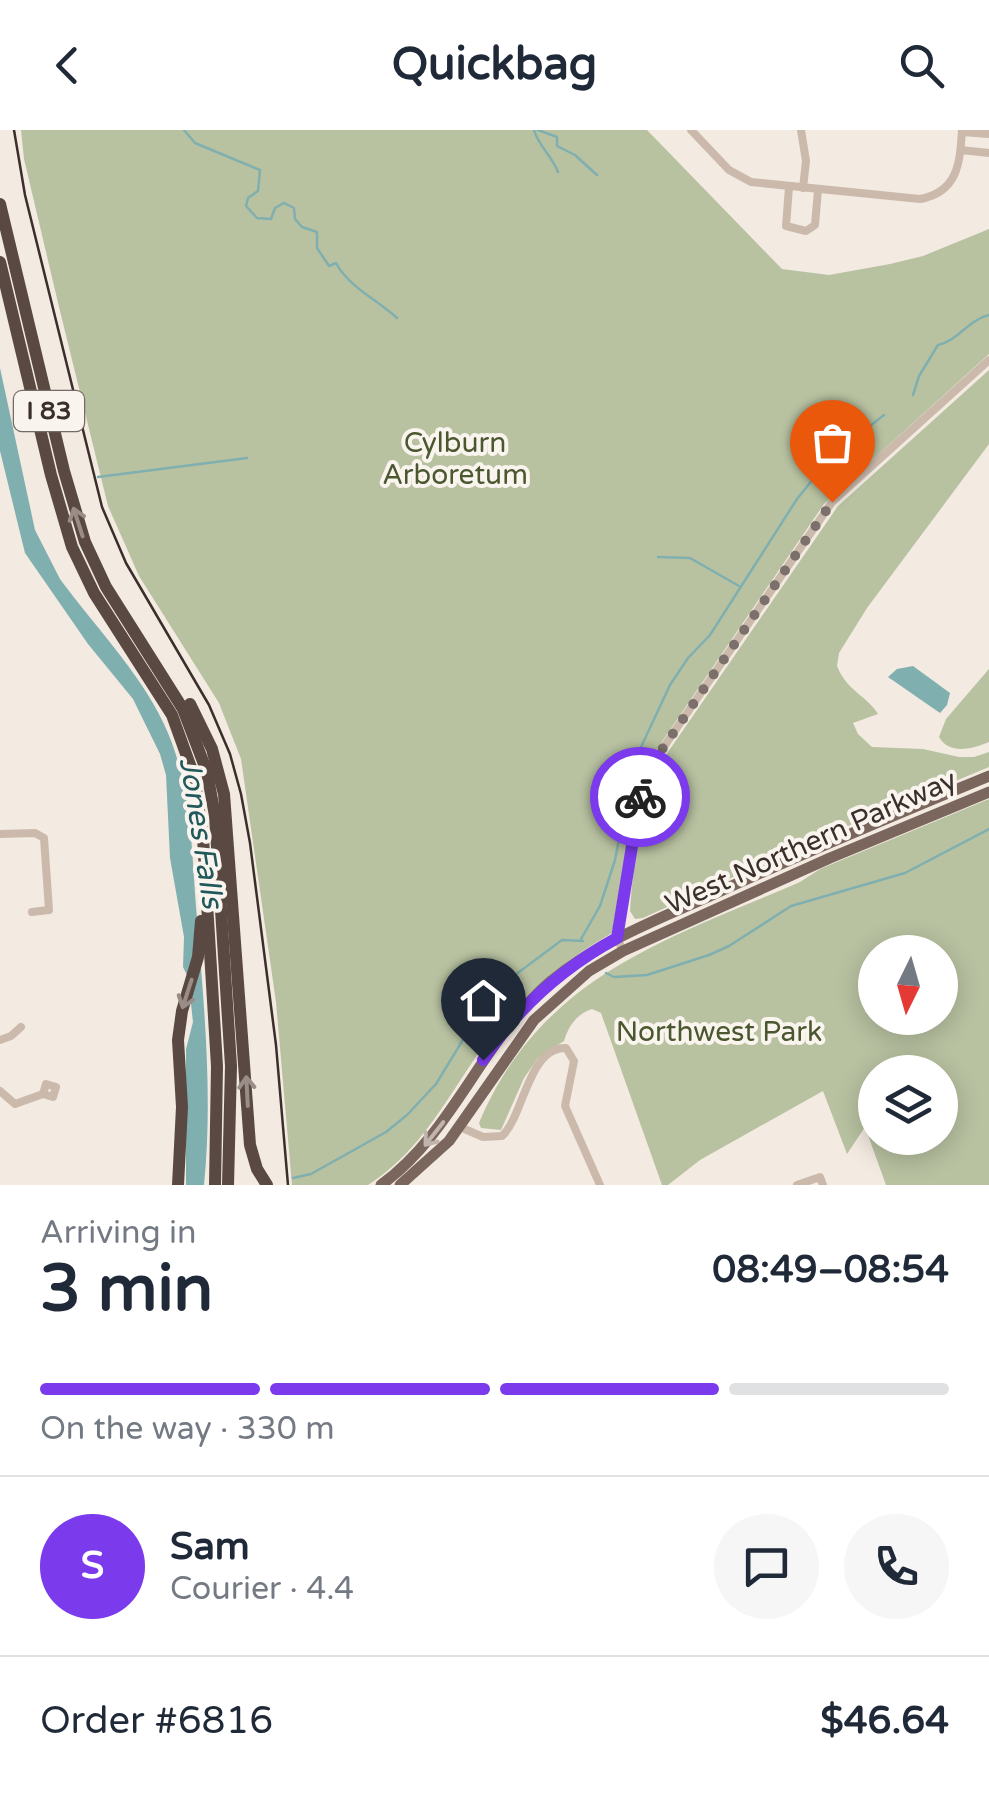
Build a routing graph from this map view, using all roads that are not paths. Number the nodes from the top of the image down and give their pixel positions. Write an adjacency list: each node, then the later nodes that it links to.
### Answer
1 (691, 130): 7 (street)
2 (801, 130): 8 (street)
3 (962, 131): 4 (street); 5 (street)
4 (989, 134)
5 (961, 150): 6 (street); 9 (street)
6 (989, 153)
7 (788, 187): 8 (street); 9 (street)
8 (803, 188): 9 (street)
9 (818, 190)
10 (0, 204): 13 (highway, I 83, one-way to 10)
11 (0, 262): 17 (highway, I 83)
12 (989, 360): 19 (street)
13 (120, 610): 28 (highway, I 83); 29 (highway, one-way to 13)
14 (989, 776): 19 (main road, West Northern Parkway)
15 (989, 792): 20 (main road, West Northern Parkway)
16 (0, 834): 18 (street)
17 (203, 838): 26 (highway, one-way to 26); 27 (highway, I 83)
18 (32, 912)
19 (617, 938): 20 (street); 30 (main road, West Northern Parkway, one-way to 30)
20 (623, 952): 25 (main road, West Northern Parkway)
21 (20, 1027): 22 (street)
22 (0, 1040)
23 (0, 1092): 24 (street)
24 (43, 1094)
25 (460, 1127): 31 (main road, West Northern Parkway); 32 (street)
26 (178, 1185)
27 (215, 1185)
28 (232, 1185)
29 (267, 1185)
30 (380, 1185)
31 (400, 1185)
32 (600, 1185)
33 (797, 1185): 34 (street)
34 (823, 1185)

